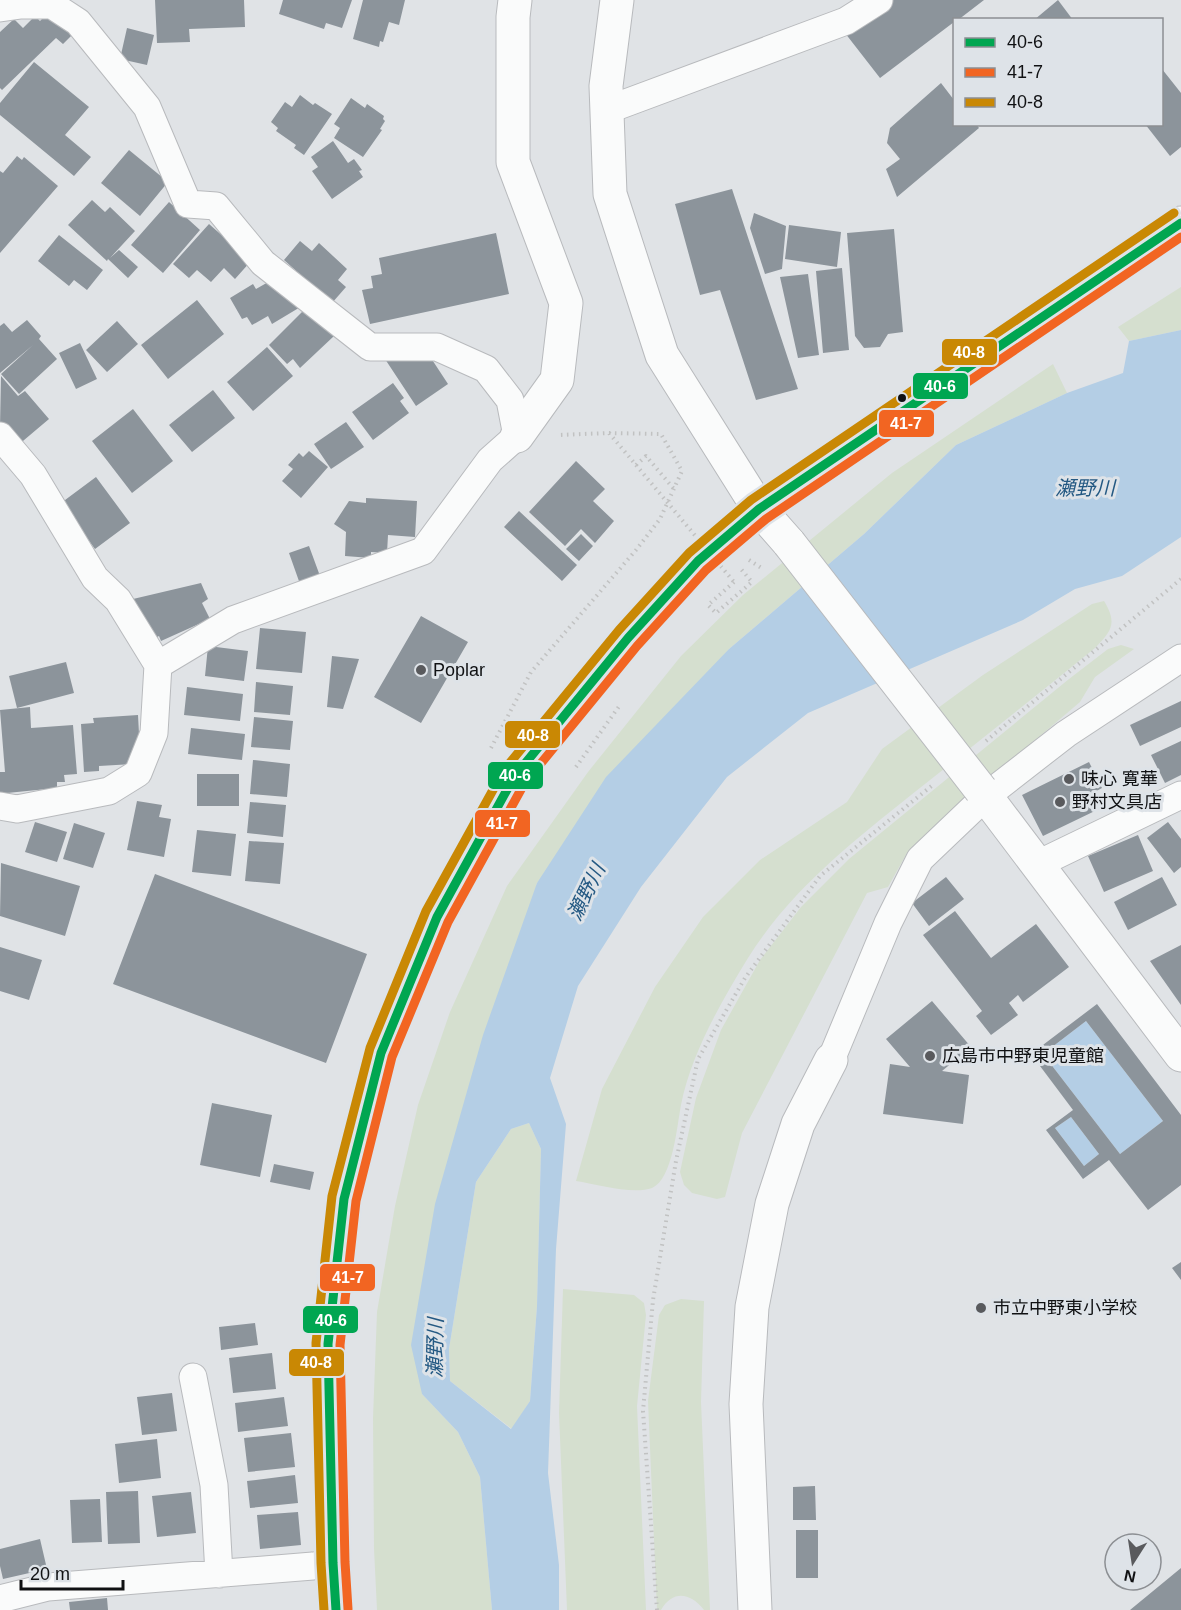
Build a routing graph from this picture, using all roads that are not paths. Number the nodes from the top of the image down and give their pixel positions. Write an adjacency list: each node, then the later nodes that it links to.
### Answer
1 (515, 0): 8 (main road)
2 (617, 0): 5 (main road)
3 (879, 0): 5 (street)
4 (15, 4): 8 (street)
5 (607, 110): 9 (main road)
6 (1181, 223): 9 (main road)
7 (0, 436): 11 (street)
8 (518, 436): 11 (street)
9 (759, 509): 12 (main road, bridge); 19 (main road)
10 (1181, 658): 12 (street)
11 (158, 665): 14 (street)
12 (983, 793): 15 (main road); 17 (street)
13 (1181, 795): 15 (street)
14 (0, 806)
15 (1036, 864): 16 (main road)
16 (1181, 1055)
17 (831, 1060): 23 (main road)
18 (193, 1377): 20 (street)
19 (333, 1563): 20 (street); 22 (main road)
20 (219, 1574): 21 (street)
21 (0, 1599)
22 (336, 1610)
23 (755, 1610)

